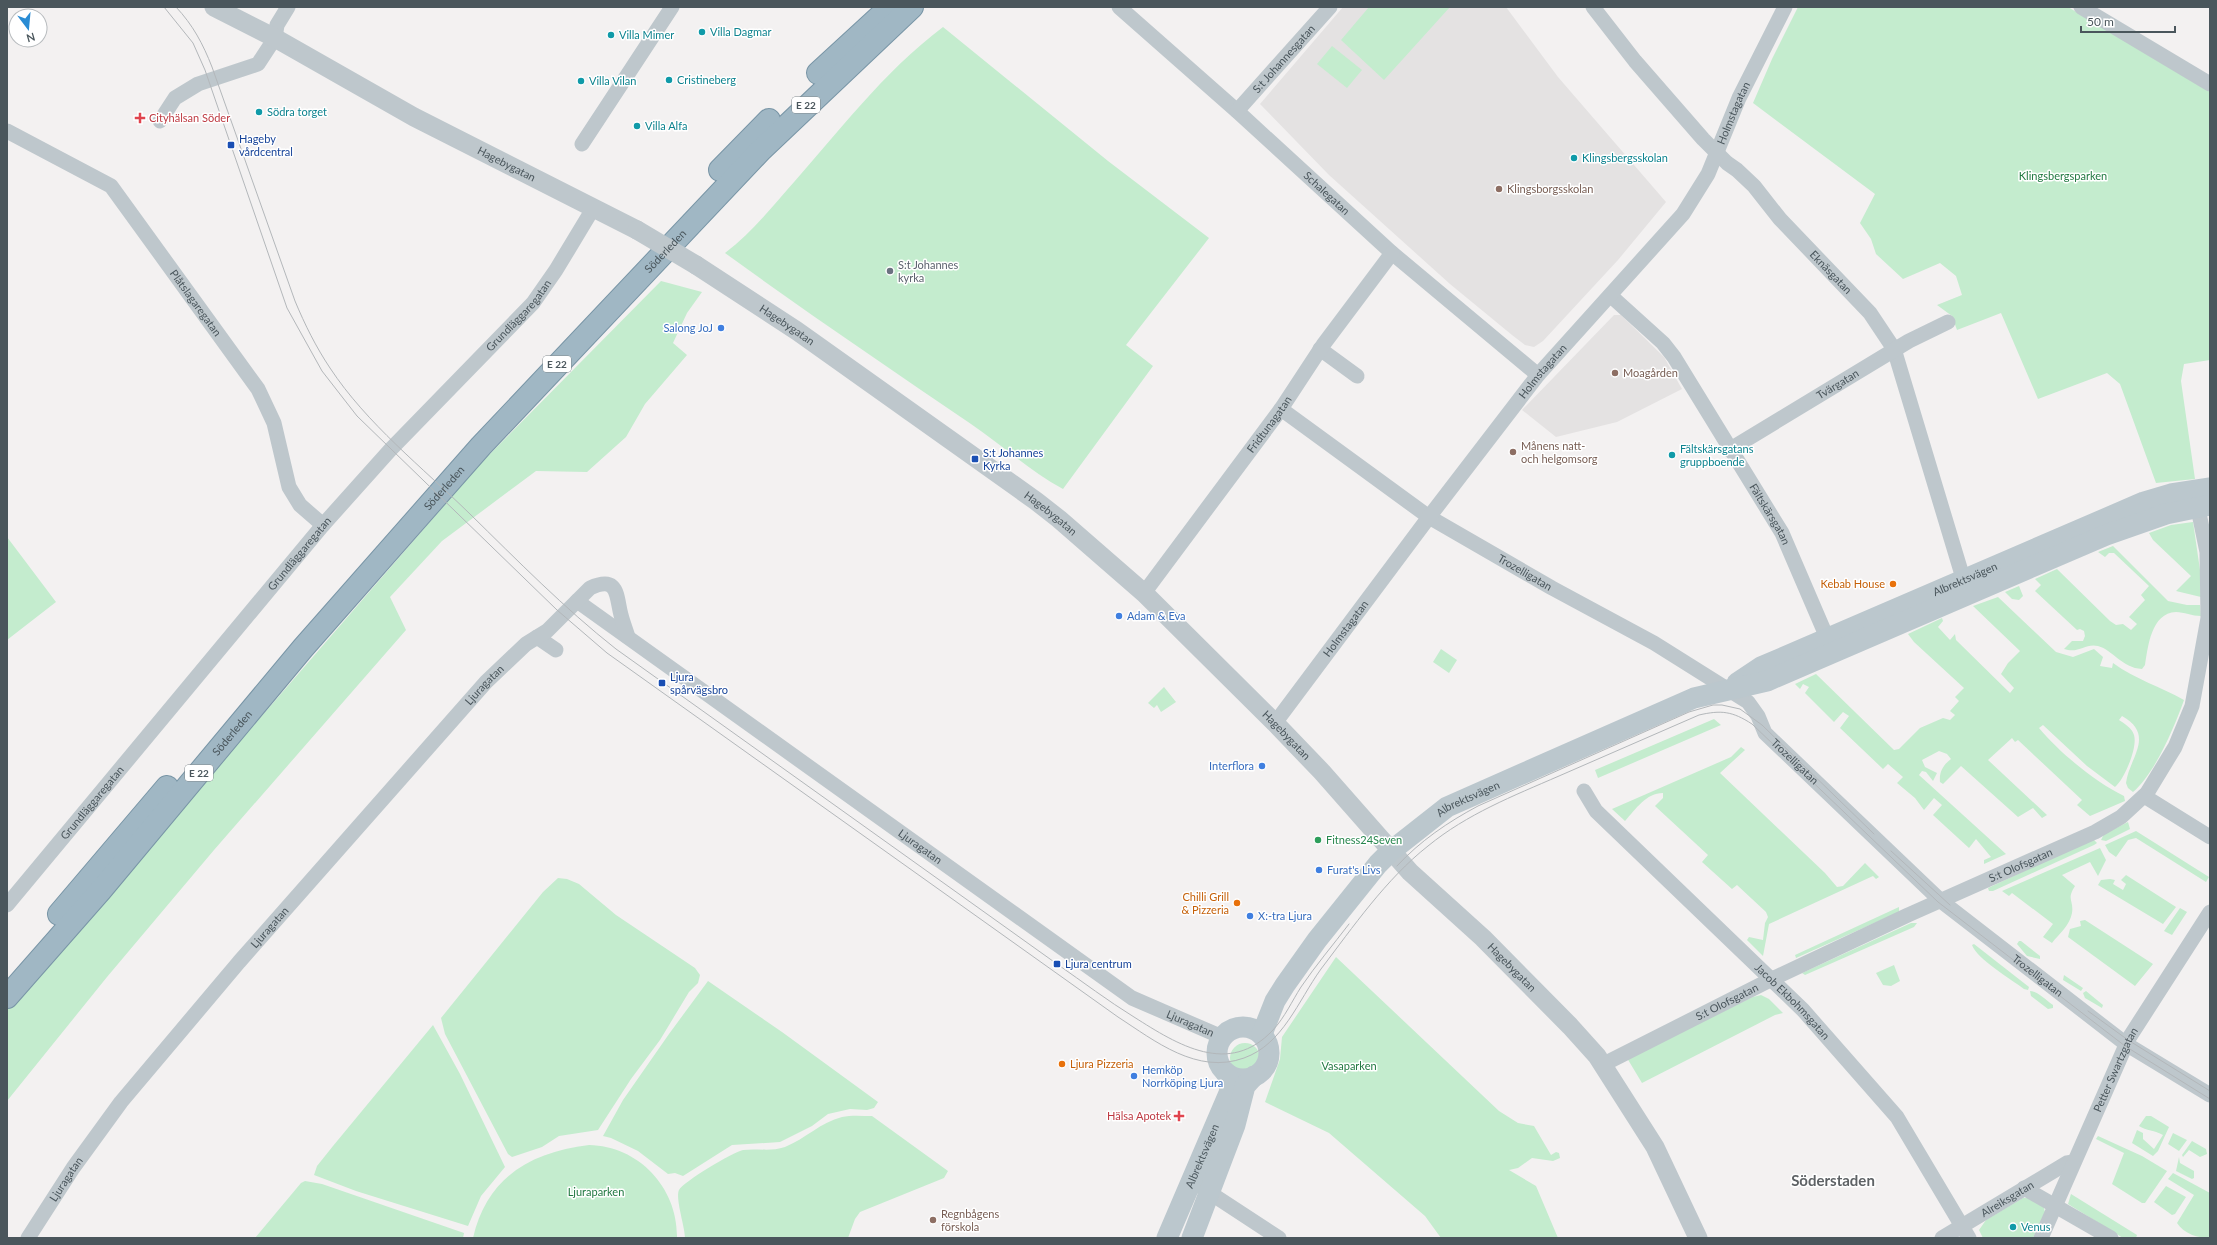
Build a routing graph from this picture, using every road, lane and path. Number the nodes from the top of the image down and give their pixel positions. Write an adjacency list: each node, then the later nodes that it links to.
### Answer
1 (214, 7): 11 (street, Hagebygatan)
2 (288, 7): 11 (street)
3 (672, 7): 16 (street)
4 (890, 7): 47 (highway, Söderleden / E 22)
5 (912, 7): 49 (highway, Söderleden / E 22)
6 (1119, 7): 13 (street, Schalegatan)
7 (1330, 7): 13 (street, S:t Johannesgatan)
8 (1593, 7): 17 (street, Eknäsgatan)
9 (2081, 7): 12 (street)
10 (1782, 8): 17 (street, Holmstagatan)
11 (275, 38): 14 (street); 18 (street, Hagebygatan)
12 (2210, 84)
13 (1237, 111): 19 (street, Schalegatan)
14 (160, 121)
15 (7, 131): 30 (street, Plåtslagaregatan)
16 (582, 144)
17 (1717, 154): 20 (street, Holmstagatan); 23 (street, Eknäsgatan)
18 (594, 207): 30 (street, Grundläggaregatan); 32 (street, Hagebygatan, bridge)
19 (1392, 254): 22 (street, Fridtunagatan); 25 (street, Schalegatan)
20 (1611, 296): 25 (street, Holmstagatan); 27 (street, Fältskärsgatan)
21 (1948, 322): 23 (street, Tvärgatan)
22 (1320, 349): 24 (street); 26 (street, Fridtunagatan)
23 (1894, 349): 27 (street, Tvärgatan); 31 (street, Eknäsgatan)
24 (1357, 376)
25 (1538, 376): 29 (street, Holmstagatan)
26 (1281, 409): 29 (street, Trozelligatan); 32 (street, Fridtunagatan)
27 (1729, 450): 36 (street, Fältskärsgatan)
28 (2203, 497): 31 (main road, Albrektsvägen); 41 (street, S:t Olofsgatan)
29 (1429, 517): 38 (street, Trozelligatan); 39 (street, Holmstagatan)
30 (323, 525): 45 (street, Grundläggaregatan)
31 (1965, 588): 36 (main road, Albrektsvägen)
32 (1144, 593): 39 (street, Hagebygatan)
33 (577, 601): 34 (street, Ljuragatan); 35 (street, Ljuragatan); 35 (street, Ljuragatan)
34 (536, 637): 37 (street); 63 (street, Ljuragatan)
35 (628, 637): 51 (street, Ljuragatan)
36 (1830, 645): 38 (main road, Albrektsvägen)
37 (556, 650)
38 (1728, 690): 43 (main road, Albrektsvägen); 44 (street, Trozelligatan)
39 (1275, 723): 43 (street, Hagebygatan)
40 (1584, 791): 48 (street, Jacob Ekbohmsgatan)
41 (2144, 796): 42 (street); 44 (street, S:t Olofsgatan)
42 (2210, 837)
43 (1391, 851): 50 (main road, Albrektsvägen); 53 (street, Hagebygatan)
44 (1941, 901): 48 (street, S:t Olofsgatan); 52 (street, Trozelligatan)
45 (7, 905)
46 (2210, 912): 52 (street, Petter Swartzgatan)
47 (7, 974)
48 (1772, 979): 53 (street, S:t Olofsgatan); 62 (street, Jacob Ekbohmsgatan)
49 (7, 997)
50 (1254, 1030): 51 (main road); 55 (main road)
51 (1222, 1037): 54 (main road)
52 (2126, 1044): 56 (street, Trozelligatan); 57 (street, Petter Swartzgatan)
53 (1602, 1064): 67 (street, Hagebygatan)
54 (1227, 1074): 55 (main road); 58 (main road, Albrektsvägen)
55 (1254, 1076): 60 (main road, Albrektsvägen)
56 (2210, 1095)
57 (2073, 1162): 59 (street, Alreiksgatan); 61 (street, Petter Swartzgatan)
58 (1190, 1182): 60 (street); 64 (main road, Albrektsvägen)
59 (2024, 1188): 61 (street); 62 (street, Alreiksgatan)
60 (1209, 1192): 65 (main road, Albrektsvägen); 66 (street)
61 (2055, 1206): 69 (street, Petter Swartzgatan); 70 (street)
62 (1966, 1232): 68 (street, Alreiksgatan)
63 (28, 1238)
64 (1167, 1238)
65 (1192, 1238)
66 (1279, 1238)
67 (1698, 1238)
68 (1942, 1238)
69 (2041, 1238)
70 (2111, 1238)

